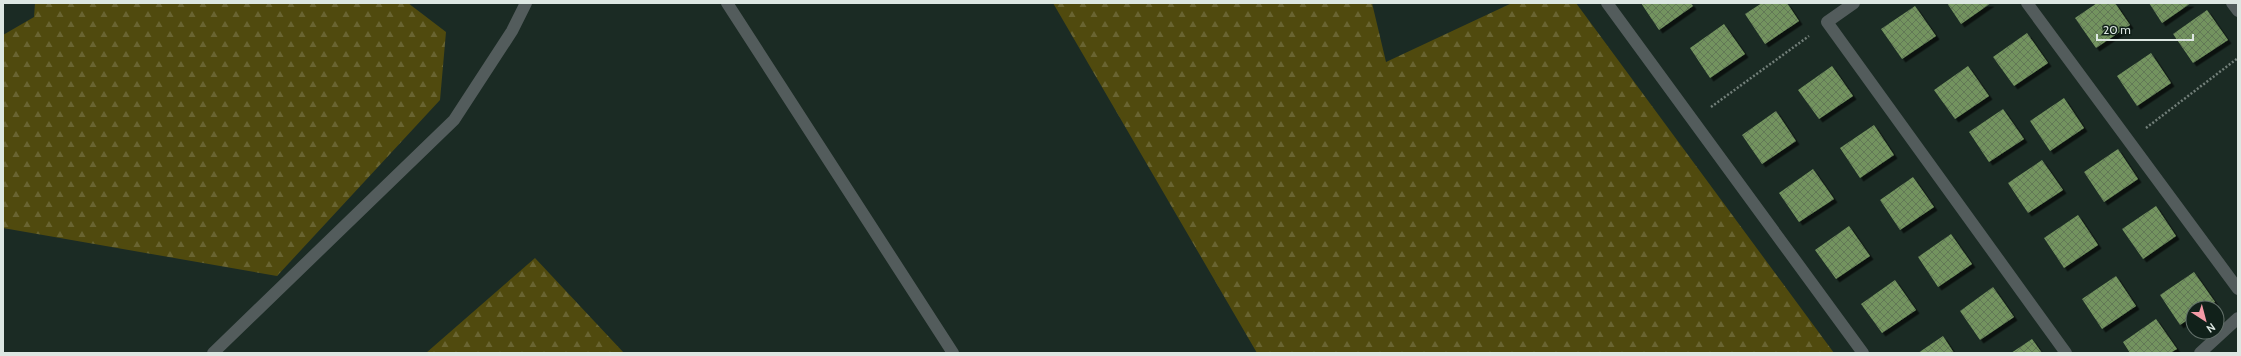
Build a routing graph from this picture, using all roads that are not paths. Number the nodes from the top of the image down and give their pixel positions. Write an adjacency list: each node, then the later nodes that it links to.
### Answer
1 (526, 3): 10 (street)
2 (727, 3): 11 (street)
3 (1607, 3): 12 (street)
4 (1854, 3): 13 (street)
5 (2027, 3): 8 (street)
6 (2232, 3): 7 (street)
7 (2238, 11)
8 (2238, 289)
9 (2238, 318): 14 (street)
10 (213, 353)
11 (953, 353)
12 (1863, 353)
13 (2066, 353)
14 (2200, 353)

